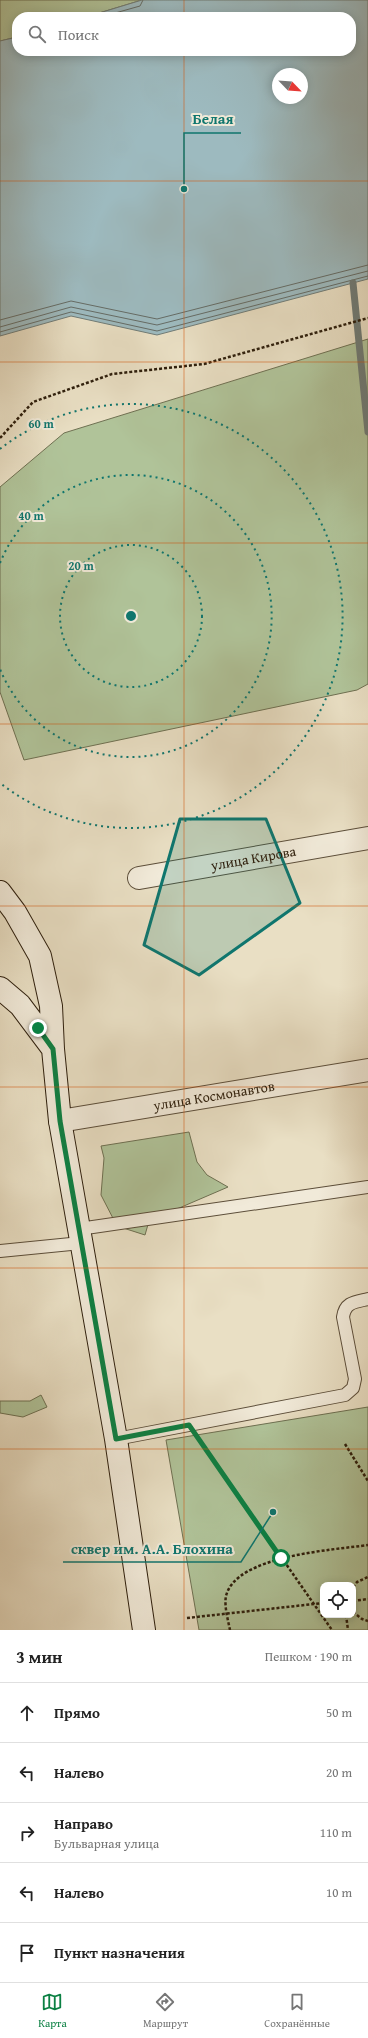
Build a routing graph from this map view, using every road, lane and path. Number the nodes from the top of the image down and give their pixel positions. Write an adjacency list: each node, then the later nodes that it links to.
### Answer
1 (368, 318): 2 (path)
2 (0, 438)
3 (368, 838): 4 (main road, улица Кирова)
4 (139, 878)
5 (0, 892): 7 (main road)
6 (0, 988): 7 (main road)
7 (53, 1049): 9 (main road)
8 (368, 1070): 9 (main road, улица Космонавтов)
9 (60, 1121): 11 (main road)
10 (368, 1187): 11 (lane)
11 (80, 1236): 12 (lane); 15 (main road)
12 (0, 1251)
13 (368, 1299): 14 (lane)
14 (189, 1425): 15 (lane); 19 (path)
15 (116, 1439): 31 (main road)
16 (345, 1444): 17 (path)
17 (368, 1481)
18 (368, 1545): 19 (path)
19 (281, 1558): 25 (path); 26 (path)
20 (368, 1578): 21 (path)
21 (356, 1583)
22 (368, 1599): 23 (path)
23 (356, 1601)
24 (320, 1603): 25 (path)
25 (314, 1604): 26 (path); 33 (path)
26 (228, 1613): 28 (path); 32 (path)
27 (356, 1614): 30 (path)
28 (187, 1618)
29 (346, 1618): 34 (path)
30 (368, 1621)
31 (144, 1630)
32 (230, 1630)
33 (332, 1630)
34 (348, 1630)

